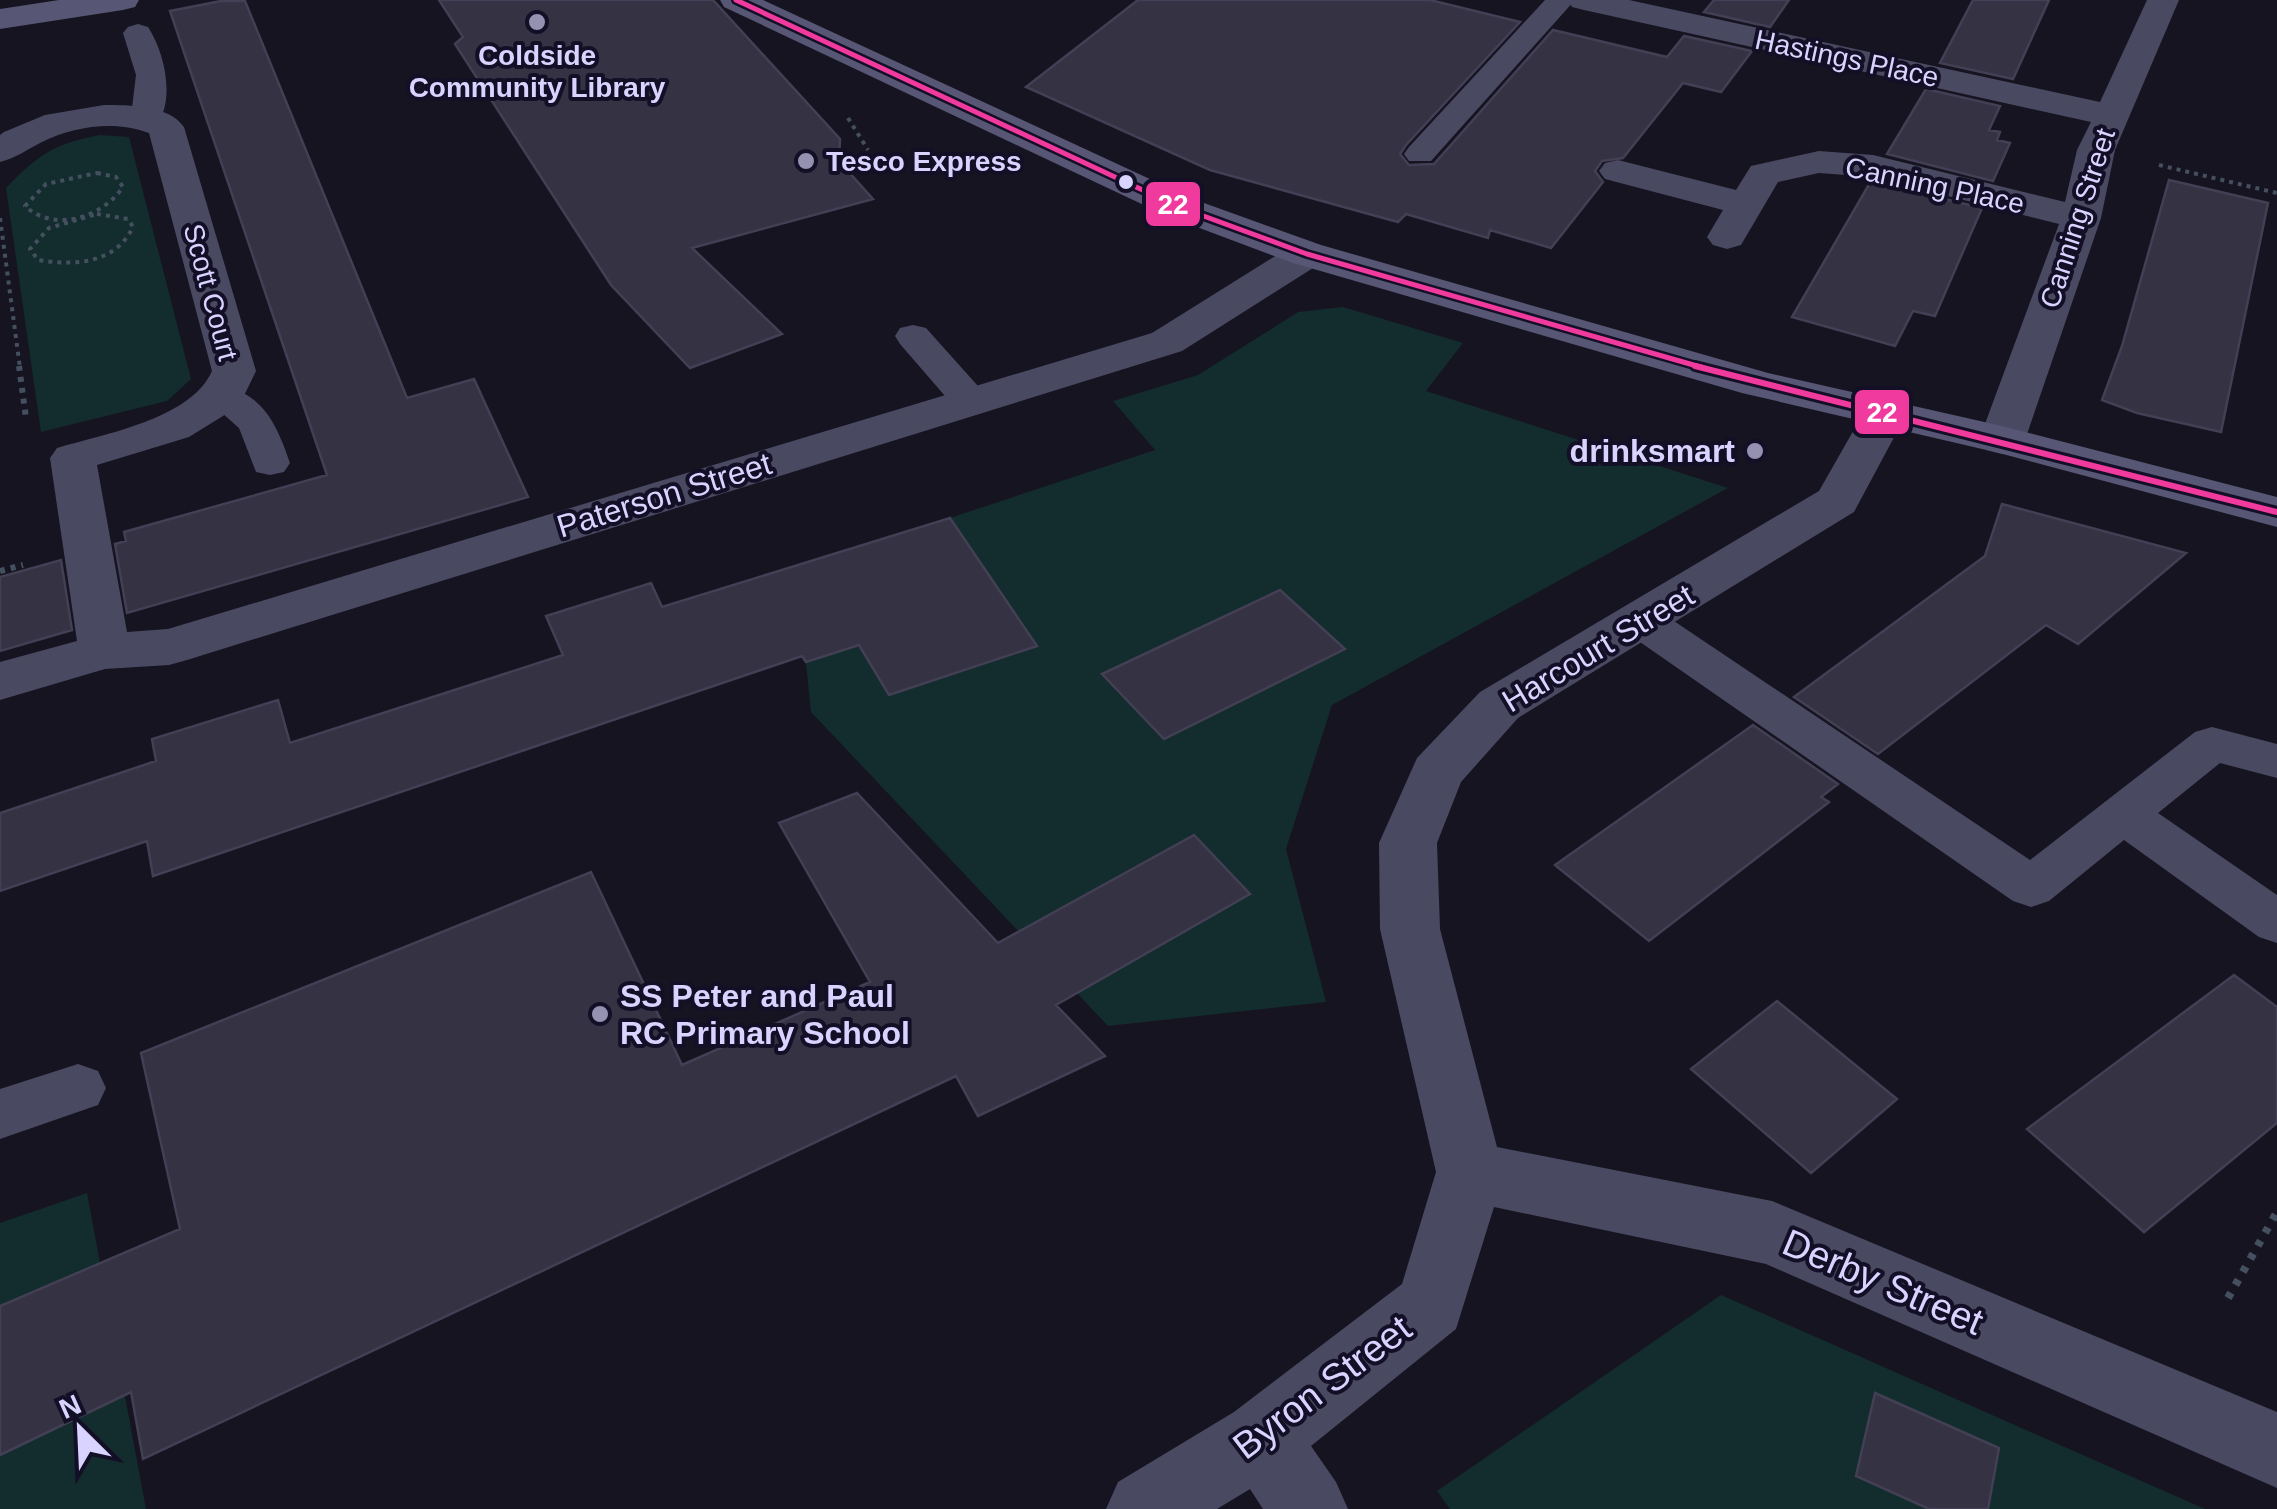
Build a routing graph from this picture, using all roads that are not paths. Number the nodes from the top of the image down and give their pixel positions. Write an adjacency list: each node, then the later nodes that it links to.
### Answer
1 (123, 0): 6 (street)
2 (736, 0): 14 (street)
3 (1561, 0): 11 (lane)
4 (1584, 0): 8 (street, Hastings Place)
5 (2163, 0): 8 (street, Canning Street)
6 (0, 19)
7 (138, 33): 9 (lane)
8 (2110, 115): 13 (street, Canning Street)
9 (147, 116): 10 (street); 16 (street, Scott Court)
10 (0, 152)
11 (1420, 154)
12 (1618, 171): 13 (street, Canning Place)
13 (2080, 218): 19 (street, Canning Street)
14 (1307, 254): 17 (street, Paterson Street); 18 (street)
15 (913, 336): 17 (lane)
16 (222, 397): 20 (lane); 23 (street, Scott Court)
17 (972, 403): 23 (street, Paterson Street)
18 (1884, 415): 19 (street); 22 (street, Harcourt Street)
19 (2002, 440): 21 (street)
20 (270, 463)
21 (2277, 512)
22 (1643, 622): 26 (lane); 30 (street, Harcourt Street)
23 (104, 651): 24 (street, Paterson Street)
24 (0, 681)
25 (2277, 761): 26 (lane)
26 (2123, 814): 27 (lane)
27 (2277, 922)
28 (78, 1088): 29 (lane)
29 (0, 1114)
30 (1470, 1172): 31 (street, Byron Street); 32 (street, Derby Street)
31 (1261, 1439): 33 (street, Byron Street); 34 (street)
32 (2277, 1450)
33 (1145, 1509)
34 (1308, 1509)

